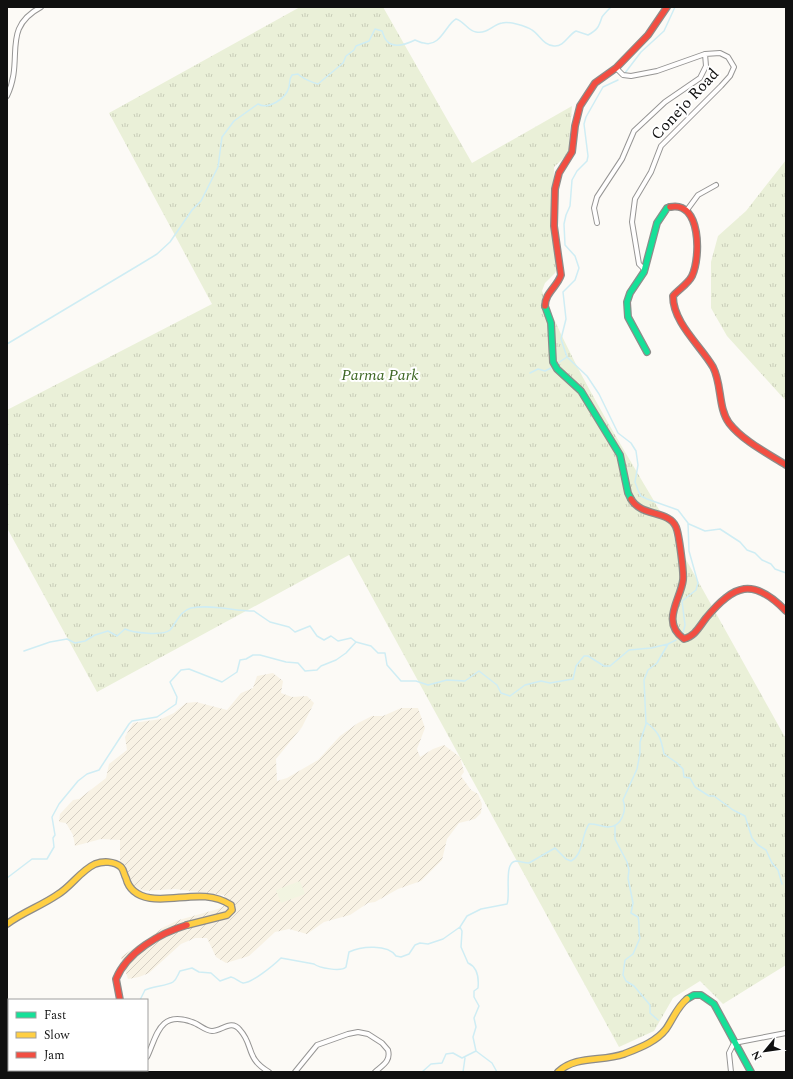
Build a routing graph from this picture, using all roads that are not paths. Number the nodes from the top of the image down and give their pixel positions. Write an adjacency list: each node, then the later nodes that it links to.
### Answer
1 (41, 7): 3 (street)
2 (667, 7): 6 (street)
3 (15, 24)
4 (10, 44): 7 (street)
5 (705, 54): 6 (street, Conejo Road); 10 (street); 11 (street, Conejo Road)
6 (616, 68): 14 (street)
7 (7, 96)
8 (716, 185): 9 (street)
9 (687, 210): 11 (street); 13 (street)
10 (597, 223)
11 (645, 270): 12 (street)
12 (647, 352)
13 (786, 465)
14 (786, 611)
15 (7, 924): 16 (street)
16 (120, 999)
17 (786, 1033): 18 (street)
18 (734, 1043): 23 (street); 24 (street); 25 (street)
19 (148, 1055): 20 (street)
20 (269, 1072)
21 (295, 1072): 22 (street)
22 (375, 1072)
23 (558, 1072)
24 (732, 1072)
25 (750, 1072)

